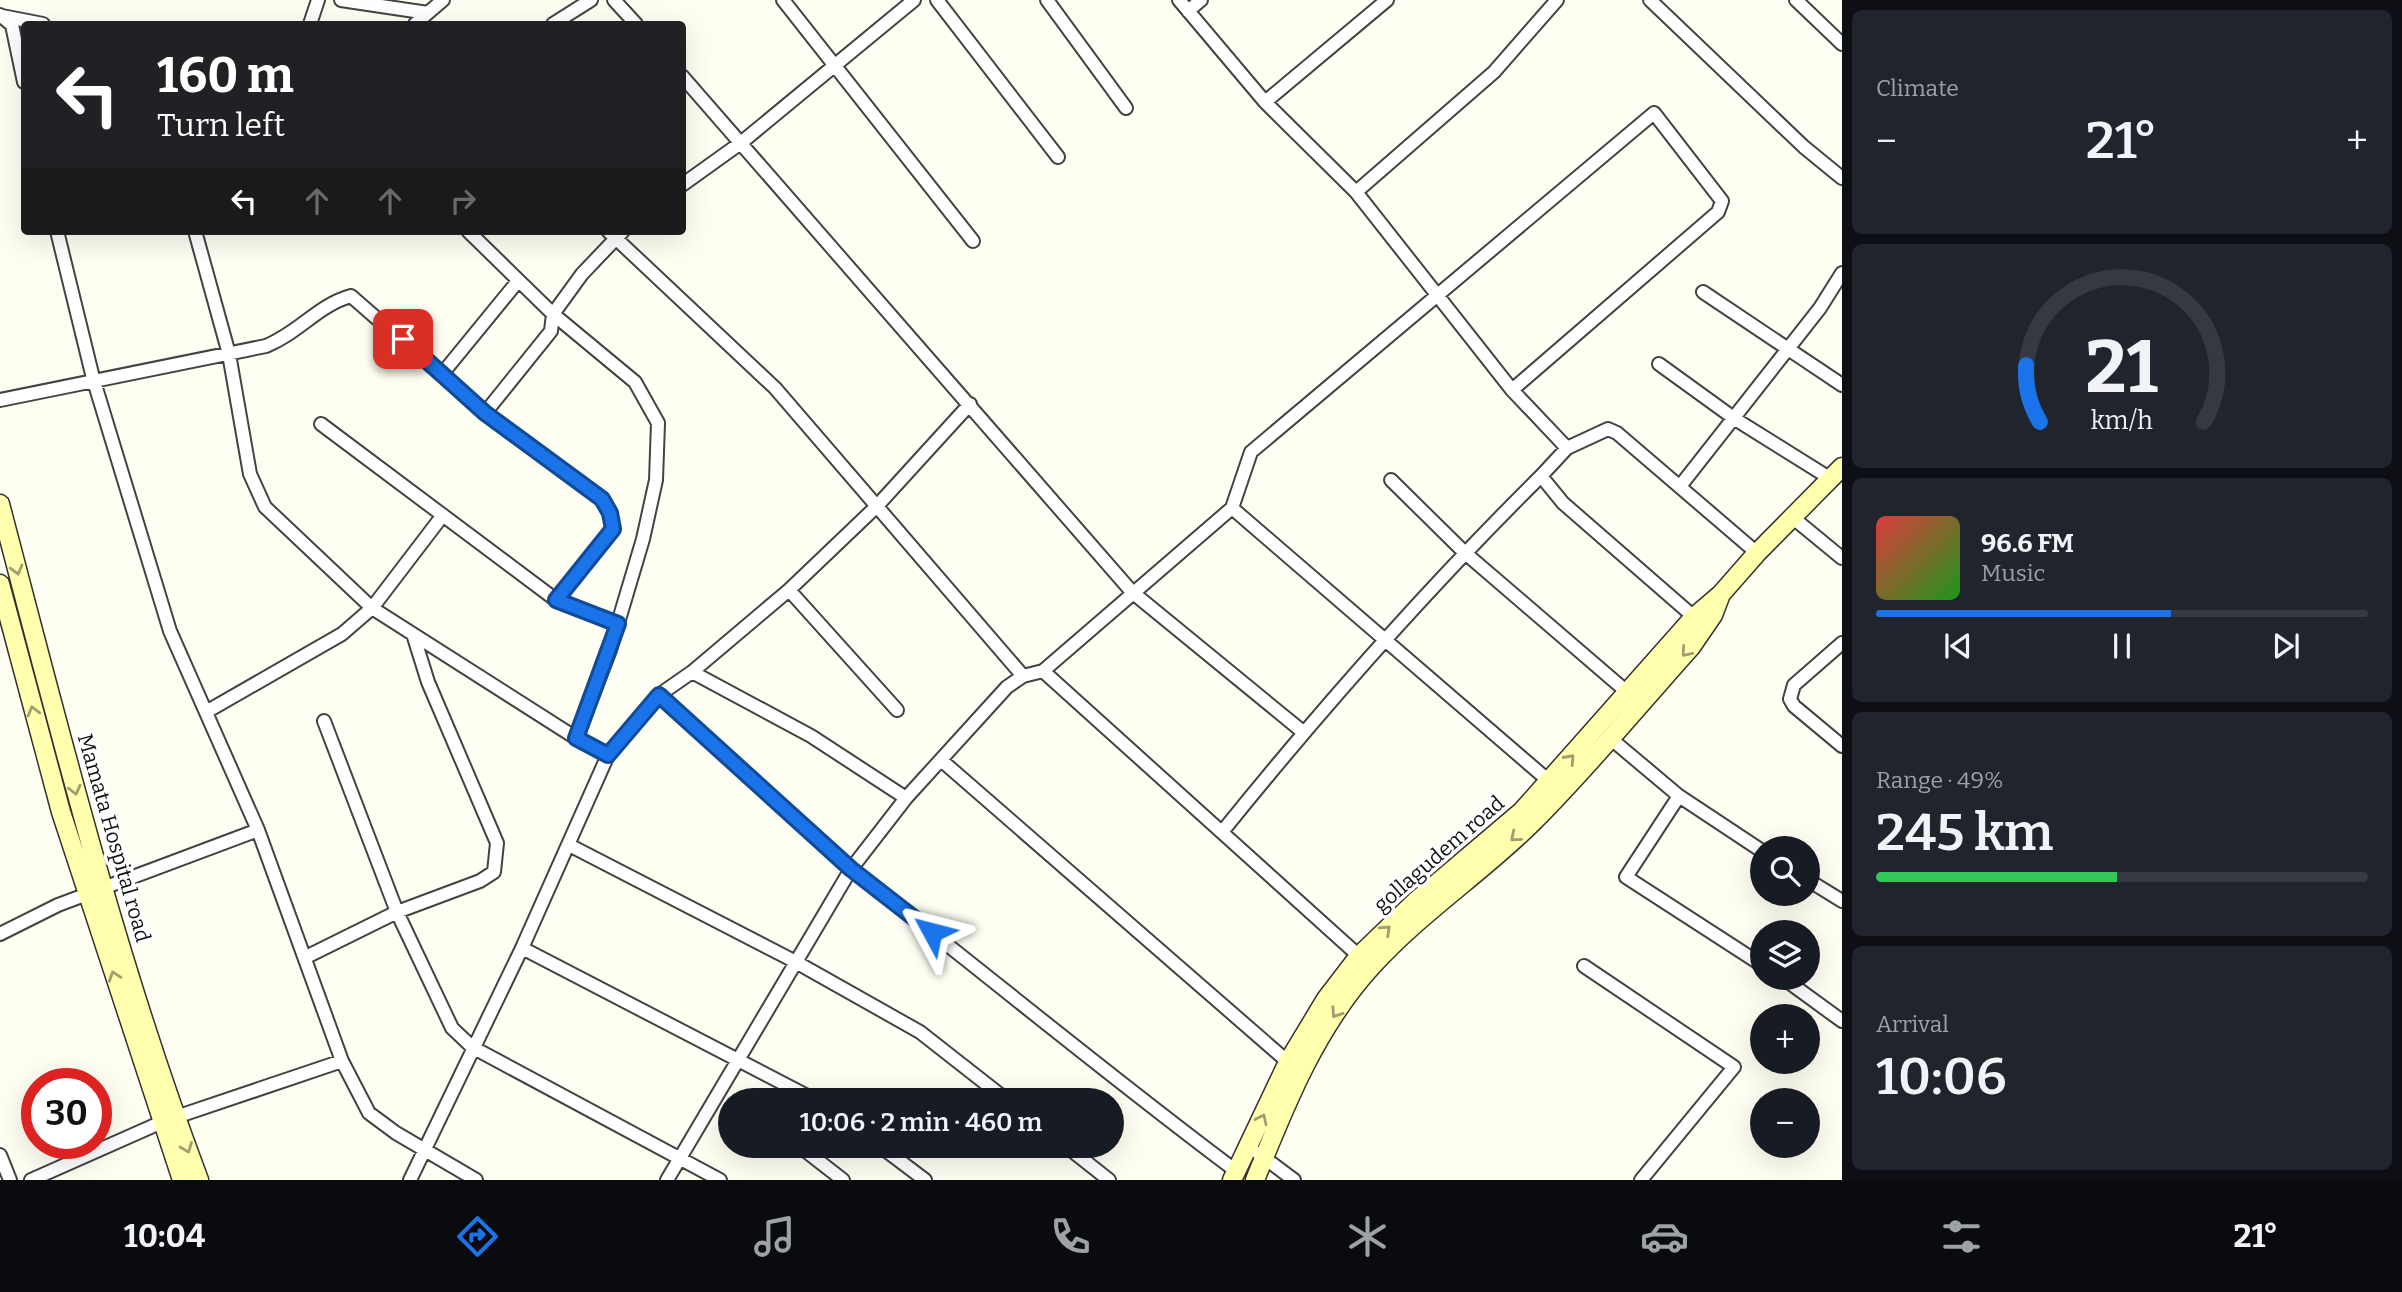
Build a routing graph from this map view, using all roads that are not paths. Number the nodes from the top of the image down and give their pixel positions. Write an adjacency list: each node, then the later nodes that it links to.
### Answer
1 (318, 0): 20 (street)
2 (341, 0): 17 (street)
3 (443, 0): 17 (street)
4 (592, 0): 22 (street)
5 (614, 0): 23 (street)
6 (783, 0): 25 (street)
7 (914, 0): 25 (street)
8 (937, 0): 31 (street)
9 (1047, 0): 29 (street)
10 (1179, 0): 16 (street)
11 (1201, 0): 16 (street)
12 (1387, 0): 28 (street)
13 (1558, 0): 34 (street)
14 (1650, 0): 32 (street)
15 (1796, 0): 24 (street)
16 (1188, 11): 28 (street)
17 (428, 13): 21 (street)
18 (1, 15): 19 (street); 26 (street)
19 (29, 21)
20 (311, 21)
21 (419, 21)
22 (558, 21)
23 (633, 21)
24 (1842, 44)
25 (835, 63): 30 (street); 40 (street)
26 (21, 68)
27 (686, 80): 30 (street)
28 (1265, 102): 34 (street)
29 (1126, 108)
30 (742, 142): 33 (street); 54 (street)
31 (1058, 157)
32 (1842, 178)
33 (686, 182)
34 (1356, 192): 44 (street)
35 (58, 235): 50 (street)
36 (196, 235): 47 (street)
37 (472, 235): 42 (street)
38 (613, 235): 45 (street)
39 (617, 235): 64 (street)
40 (973, 242)
41 (1842, 273): 46 (street)
42 (518, 281): 45 (street); 49 (street)
43 (1703, 292): 46 (street)
44 (1436, 296): 52 (street); 52 (street); 65 (street)
45 (553, 314): 55 (street); 78 (street)
46 (1788, 350): 51 (street); 56 (street)
47 (229, 354): 49 (street); 50 (street); 76 (street)
48 (1659, 364): 56 (street)
49 (442, 374): 55 (street)
50 (93, 378): 53 (street); 88 (street)
51 (1842, 385)
52 (1512, 390): 58 (street)
53 (0, 400)
54 (970, 404): 64 (street); 73 (street)
55 (485, 413): 75 (street)
56 (1735, 419): 59 (street); 62 (street)
57 (321, 424): 66 (street)
58 (1567, 448): 60 (street); 62 (street)
59 (1837, 473): 67 (street, gollagudem road)
60 (1541, 476): 68 (street); 77 (street)
61 (1391, 481): 68 (street)
62 (1681, 485): 69 (street)
63 (0, 504): 105 (street, Mamata Hospital road, one-way to 105)
64 (877, 506): 72 (street); 84 (street)
65 (1232, 508): 73 (street); 80 (street)
66 (443, 515): 75 (street); 76 (street)
67 (1792, 517): 69 (street, gollagudem road); 70 (street)
68 (1464, 552): 80 (street); 85 (street)
69 (1757, 553): 74 (street, gollagudem road)
70 (1842, 558)
71 (0, 584): 105 (street, Mamata Hospital road, one-way to 71)
72 (789, 590): 83 (street); 87 (street)
73 (1132, 592): 82 (street); 90 (street)
74 (1721, 594): 77 (street, gollagudem road); 92 (street, gollagudem road, one-way to 92)
75 (556, 600): 78 (street)
76 (372, 608): 79 (street); 88 (street)
77 (1694, 617): 85 (street, gollagudem road)
78 (618, 624): 91 (street)
79 (413, 634): 91 (street); 107 (street)
80 (1386, 640): 90 (street); 96 (street)
81 (1842, 643): 93 (street)
82 (1043, 671): 84 (street); 100 (street)
83 (692, 672): 86 (street); 98 (street)
84 (1023, 676): 95 (street)
85 (1627, 692): 96 (street, gollagudem road, one-way to 85)
86 (659, 695): 94 (street); 103 (street)
87 (897, 710)
88 (206, 712): 99 (street)
89 (324, 721): 107 (street)
90 (1303, 732): 100 (street)
91 (576, 738): 94 (street)
92 (1610, 738): 97 (street); 125 (street, gollagudem road, one-way to 125)
93 (1842, 746)
94 (608, 755): 102 (street)
95 (941, 760): 98 (street); 120 (street)
96 (1550, 782): 110 (street, gollagudem road, one-way to 96)
97 (1679, 796): 101 (street); 112 (street)
98 (906, 798): 103 (street)
99 (258, 830): 105 (street); 111 (street)
100 (1222, 832): 110 (street)
101 (1750, 843)
102 (569, 845): 109 (street); 113 (street)
103 (851, 869): 113 (street); 131 (street)
104 (1820, 887): 106 (street)
105 (96, 892): 108 (street); 123 (street, Mamata Hospital road)
106 (1842, 901)
107 (397, 912): 111 (street); 117 (street)
108 (0, 934)
109 (522, 948): 117 (street); 119 (street)
110 (1359, 956): 120 (street, gollagudem road)
111 (306, 957): 118 (street)
112 (1750, 957)
113 (794, 961): 119 (street); 122 (street)
114 (1584, 966): 145 (street)
115 (1799, 990): 116 (street)
116 (1842, 1021)
117 (471, 1047): 124 (street); 127 (street)
118 (342, 1060): 123 (street); 124 (street)
119 (736, 1061): 121 (street); 127 (street)
120 (1288, 1062): 125 (street, gollagudem road, one-way to 120)
121 (796, 1088)
122 (991, 1088)
123 (169, 1120): 133 (street); 134 (street, Mamata Hospital road); 135 (street, Mamata Hospital road, one-way to 135)
124 (424, 1149): 136 (street); 137 (street)
125 (1256, 1153): 131 (street, gollagudem road); 143 (street, gollagudem road); 144 (street)
126 (0, 1155): 132 (street)
127 (680, 1157): 138 (street); 139 (street)
128 (815, 1158): 140 (street)
129 (896, 1158): 141 (street)
130 (1081, 1158): 142 (street)
131 (1234, 1176)
132 (10, 1180)
133 (31, 1180)
134 (182, 1180)
135 (200, 1180)
136 (410, 1180)
137 (476, 1180)
138 (667, 1180)
139 (720, 1180)
140 (843, 1180)
141 (925, 1180)
142 (1109, 1180)
143 (1255, 1180)
144 (1294, 1180)
145 (1642, 1180)

